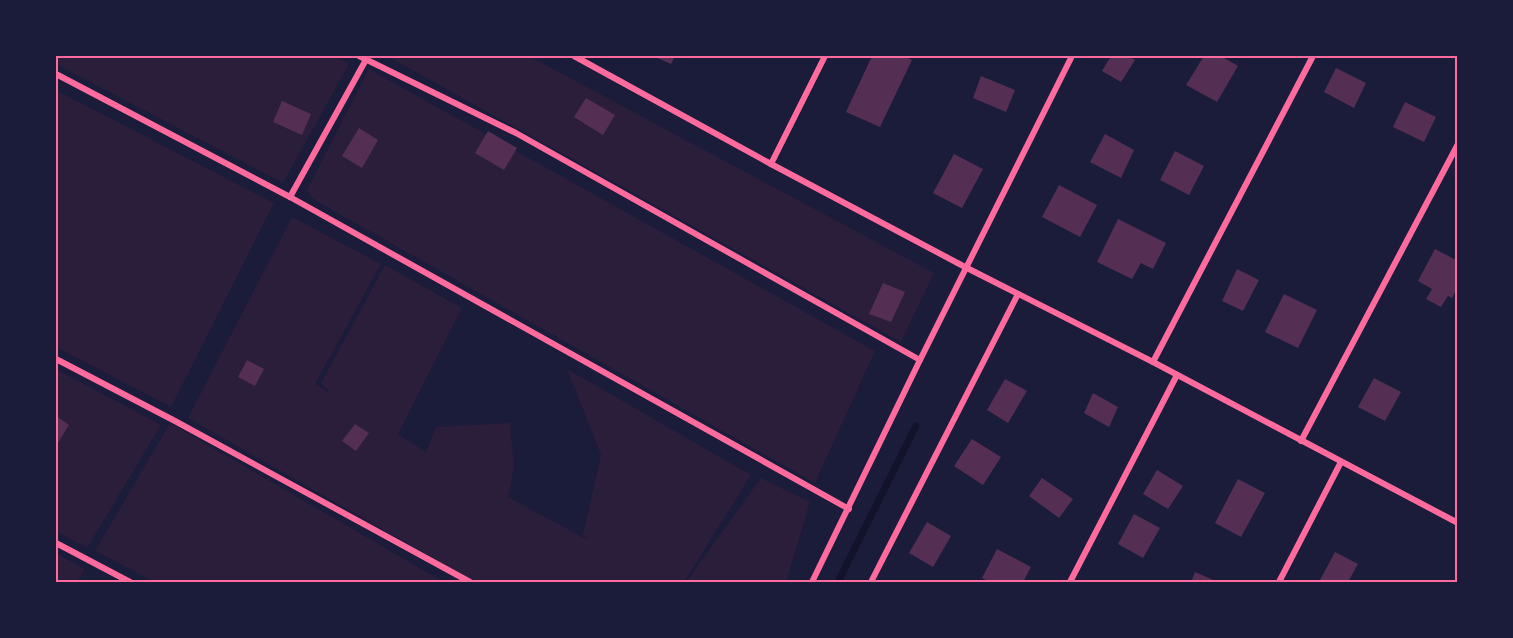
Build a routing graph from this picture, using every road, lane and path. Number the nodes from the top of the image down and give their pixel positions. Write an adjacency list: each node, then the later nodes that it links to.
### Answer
1 (359, 56): 6 (street)
2 (574, 56): 7 (street)
3 (825, 56): 10 (street)
4 (1072, 56): 12 (street)
5 (1313, 56): 16 (street)
6 (368, 57): 11 (street); 15 (street)
7 (584, 58): 10 (street)
8 (56, 74): 11 (street)
9 (1458, 144): 18 (street)
10 (771, 164): 12 (street)
11 (290, 197): 20 (street)
12 (967, 268): 13 (street); 15 (street)
13 (1018, 294): 16 (street); 26 (street)
14 (56, 359): 24 (street)
15 (920, 360): 20 (street)
16 (1153, 362): 17 (street)
17 (1178, 375): 18 (street); 27 (street)
18 (1301, 441): 19 (street)
19 (1341, 462): 21 (street); 28 (street)
20 (849, 509): 25 (street)
21 (1458, 523)
22 (56, 543): 23 (street)
23 (130, 582)
24 (470, 582)
25 (812, 582)
26 (871, 582)
27 (1070, 582)
28 (1279, 582)

